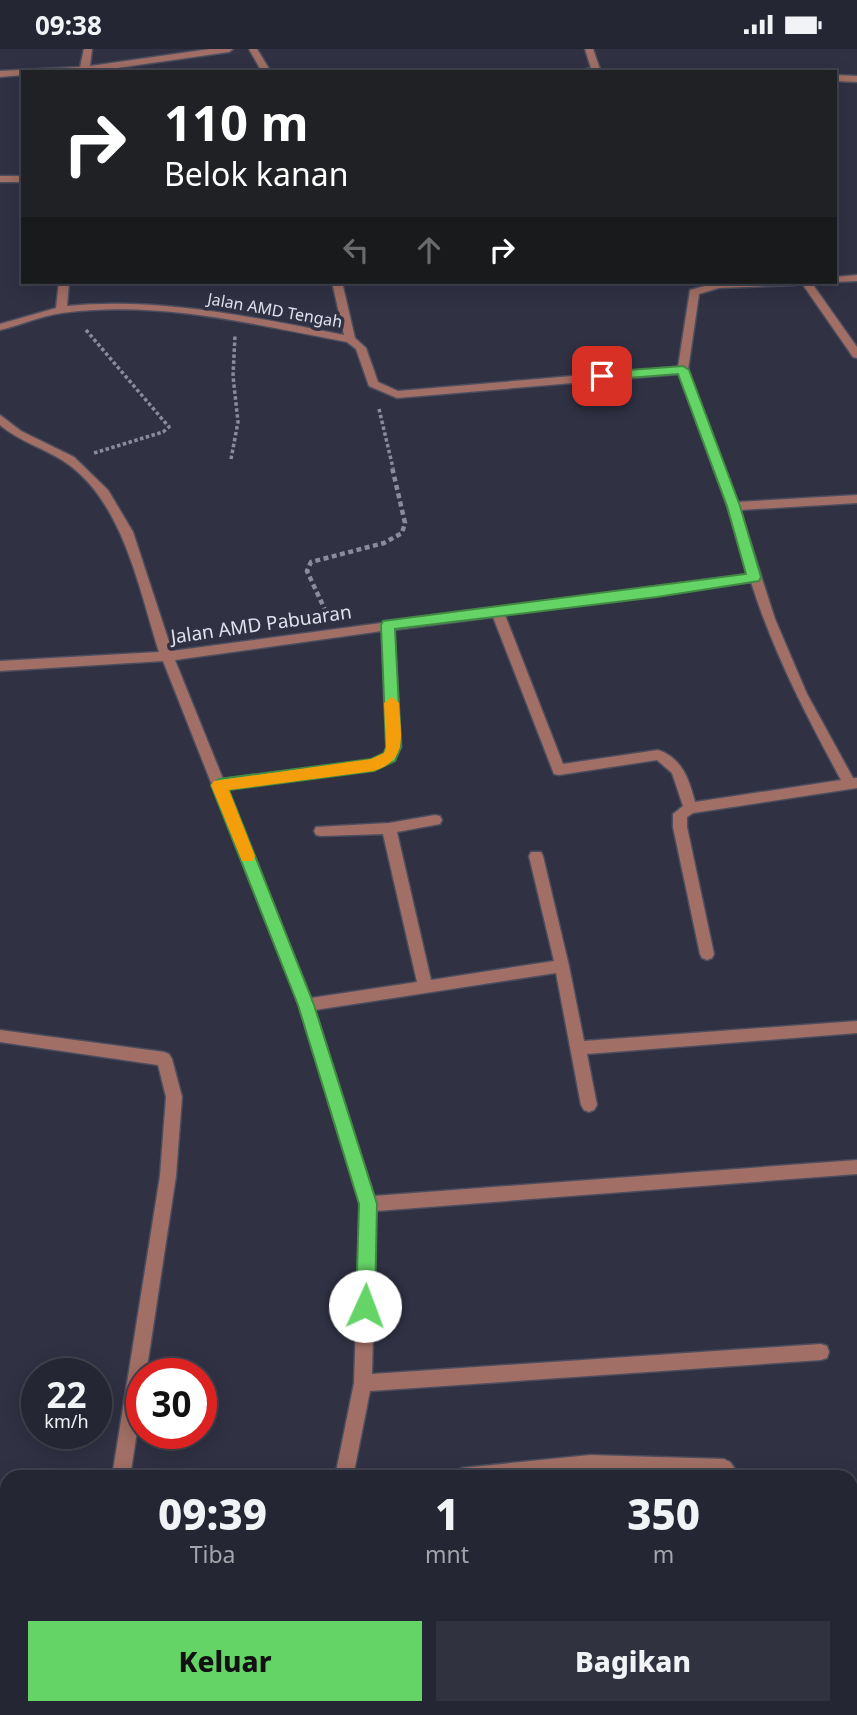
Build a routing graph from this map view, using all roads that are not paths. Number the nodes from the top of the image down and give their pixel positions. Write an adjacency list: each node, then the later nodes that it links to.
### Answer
1 (88, 49): 5 (street)
2 (229, 49): 5 (street)
3 (253, 49): 6 (street)
4 (589, 49): 7 (street)
5 (85, 70)
6 (266, 70)
7 (596, 70)
8 (21, 72): 9 (street)
9 (0, 73)
10 (837, 78): 11 (street)
11 (857, 79)
12 (0, 179): 13 (street)
13 (21, 180)
14 (857, 278): 15 (street)
15 (837, 280)
16 (64, 284): 20 (street)
17 (337, 284): 22 (street)
18 (715, 284): 24 (street)
19 (807, 284): 23 (street)
20 (61, 310): 21 (street, Jalan AMD Tengah); 22 (street, Jalan AMD Tengah)
21 (0, 327)
22 (350, 339): 24 (street, Jalan AMD Tengah)
23 (857, 355)
24 (683, 370): 27 (street)
25 (0, 419): 31 (street)
26 (857, 499): 27 (street)
27 (733, 506): 28 (street)
28 (754, 577): 29 (street, Jalan AMD Pabuaran); 33 (street)
29 (497, 611): 30 (street, Jalan AMD Pabuaran); 35 (street)
30 (388, 625): 31 (street, Jalan AMD Pabuaran); 34 (street)
31 (167, 656): 32 (street, Jalan AMD Pabuaran); 34 (street)
32 (0, 666)
33 (853, 783): 35 (street)
34 (219, 785): 43 (street)
35 (690, 808): 40 (street)
36 (435, 820): 37 (street)
37 (389, 828): 38 (street); 42 (street)
38 (321, 831)
39 (536, 856): 41 (street)
40 (707, 954)
41 (562, 966): 42 (street); 46 (street)
42 (425, 987): 43 (street)
43 (306, 1005): 49 (street)
44 (857, 1027): 46 (street)
45 (0, 1035): 52 (street)
46 (579, 1048): 47 (street)
47 (589, 1105)
48 (857, 1167): 49 (street)
49 (368, 1204): 51 (street)
50 (821, 1352): 51 (street)
51 (363, 1383): 53 (street)
52 (122, 1470)
53 (345, 1470)
54 (531, 1470): 55 (street)
55 (726, 1470)

